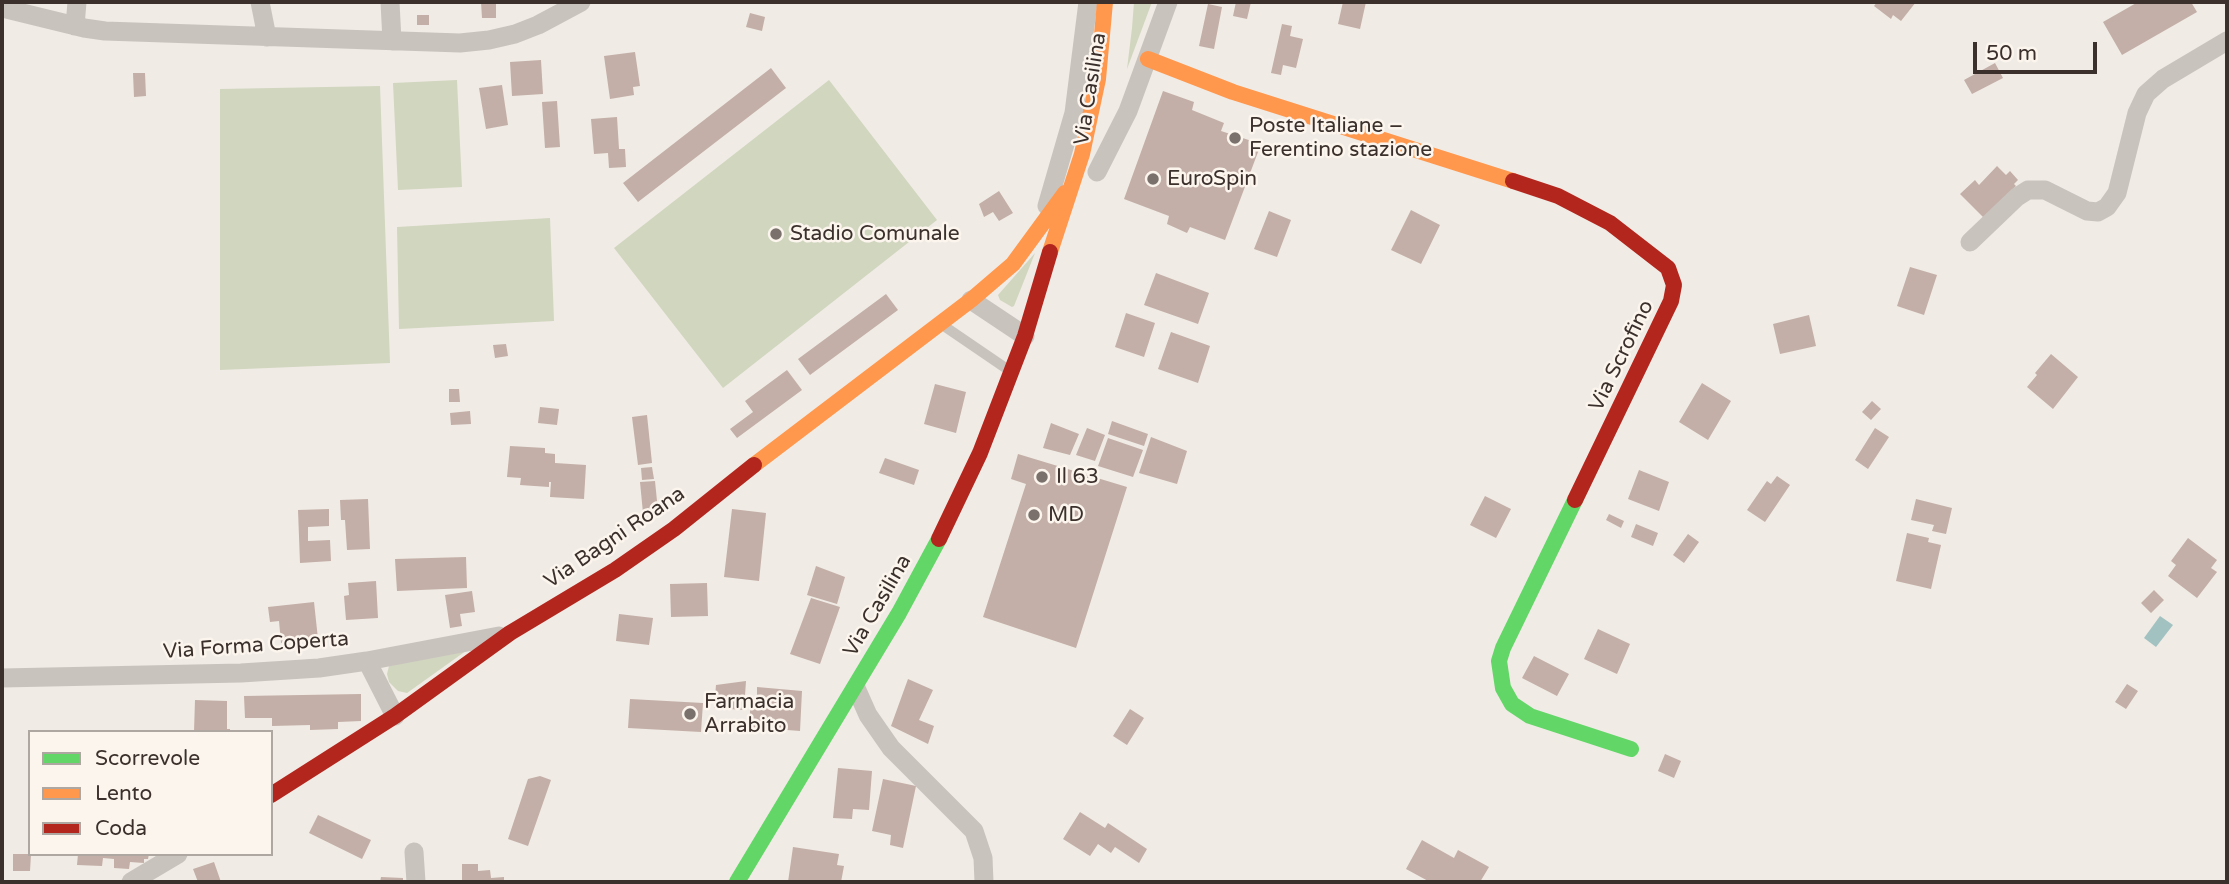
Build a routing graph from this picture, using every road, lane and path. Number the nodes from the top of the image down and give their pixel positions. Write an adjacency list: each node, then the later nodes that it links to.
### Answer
1 (77, 2): 10 (street)
2 (260, 2): 11 (street)
3 (390, 2): 12 (street)
4 (582, 2): 12 (street)
5 (1088, 2): 19 (street)
6 (1105, 2): 15 (street, Via Casilina)
7 (1118, 2): 15 (street)
8 (1168, 2): 14 (street)
9 (2, 8): 10 (street)
10 (75, 26): 11 (street)
11 (267, 37): 12 (street)
12 (392, 41)
13 (2227, 41): 20 (street)
14 (1148, 59): 17 (street); 31 (street, Via Scrofino)
15 (1098, 79): 18 (street, Via Casilina)
16 (1113, 104): 17 (street, Via Casilina)
17 (1095, 180)
18 (1073, 183): 19 (street, Via Bagni Roana); 24 (street, Via Casilina)
19 (1041, 225): 22 (street, Via Bagni Roana)
20 (1970, 242)
21 (1065, 258): 24 (street, Via Casilina)
22 (971, 300): 23 (street, Via Bagni Roana); 24 (street)
23 (941, 323): 25 (lane); 26 (street, Via Bagni Roana)
24 (1025, 336): 25 (street, Via Casilina)
25 (1012, 372): 29 (street, Via Casilina)
26 (510, 634): 27 (street, Via Forma Coperta); 30 (street, Via Bagni Roana)
27 (367, 661): 28 (street, Via Forma Coperta); 30 (street)
28 (2, 678)
29 (856, 688): 37 (street, Via Casilina); 38 (street)
30 (395, 716): 32 (street, Via Bagni Roana)
31 (1630, 749)
32 (273, 794)
33 (414, 852): 36 (street)
34 (175, 856): 35 (street)
35 (131, 882)
36 (415, 882)
37 (737, 882)
38 (984, 882)

